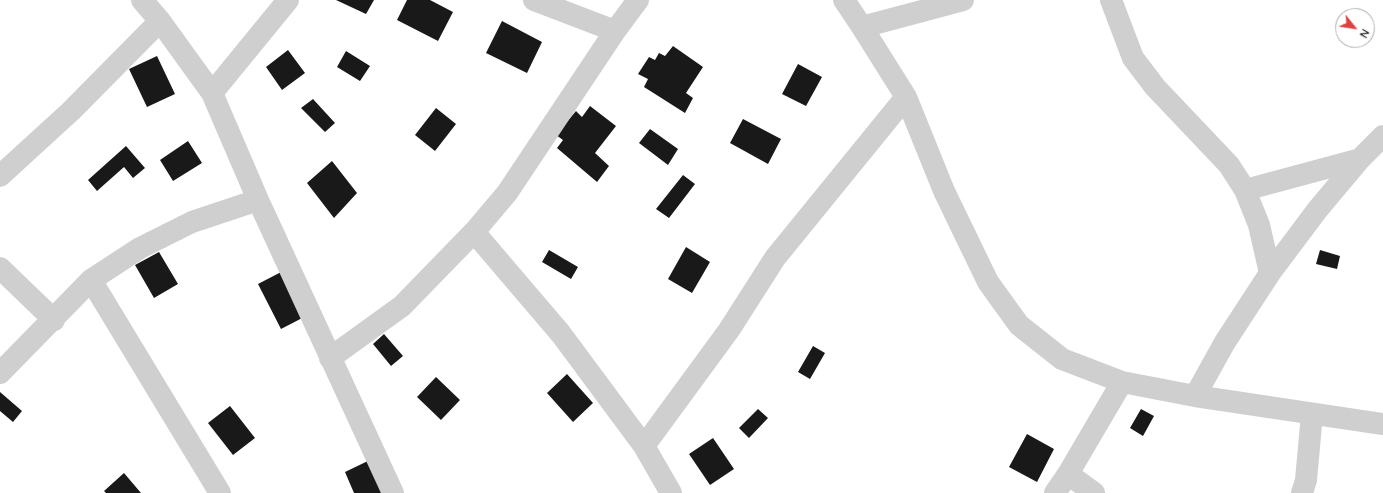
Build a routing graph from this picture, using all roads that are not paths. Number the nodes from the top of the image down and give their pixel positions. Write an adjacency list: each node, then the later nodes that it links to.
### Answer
1 (142, 0): 8 (street)
2 (288, 0): 11 (street)
3 (534, 0): 10 (street)
4 (638, 0): 10 (street)
5 (844, 0): 9 (street)
6 (963, 0): 9 (street)
7 (1111, 0): 16 (street)
8 (160, 21): 11 (street); 15 (street)
9 (862, 27): 12 (street)
10 (615, 31): 18 (street)
11 (212, 93): 17 (street)
12 (906, 97): 25 (street); 29 (street)
13 (1383, 136): 14 (street)
14 (1360, 159): 16 (street); 20 (street)
15 (0, 176)
16 (1245, 190): 20 (street)
17 (258, 200): 21 (street); 23 (street)
18 (474, 232): 23 (street); 29 (street)
19 (0, 268): 22 (street)
20 (1270, 274): 26 (street)
21 (92, 280): 22 (street); 31 (street)
22 (54, 320): 24 (street)
23 (330, 358): 32 (street)
24 (0, 373)
25 (1122, 382): 26 (street); 30 (street)
26 (1195, 396): 27 (street)
27 (1312, 414): 28 (street); 36 (street)
28 (1383, 424)
29 (644, 446): 33 (street)
30 (1068, 474): 34 (street); 35 (street)
31 (220, 493)
32 (393, 493)
33 (671, 493)
34 (1054, 493)
35 (1094, 493)
36 (1302, 493)

